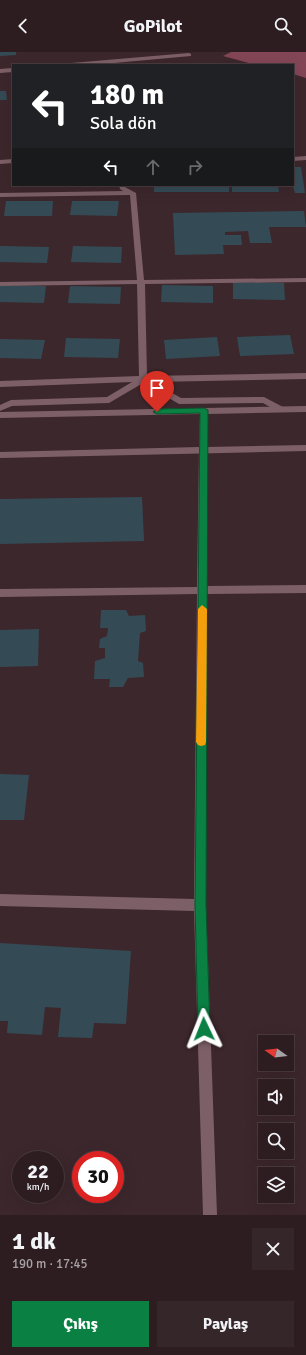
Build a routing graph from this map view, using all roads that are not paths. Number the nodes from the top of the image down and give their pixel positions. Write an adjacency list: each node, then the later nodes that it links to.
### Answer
1 (189, 56): 2 (street)
2 (84, 64)
3 (12, 70): 4 (street)
4 (0, 71)
5 (306, 158): 6 (street)
6 (294, 159)
7 (12, 161): 8 (street)
8 (0, 162)
9 (122, 186): 10 (street)
10 (133, 193): 11 (street); 13 (street)
11 (0, 195)
12 (306, 280): 13 (street)
13 (141, 283): 14 (street); 16 (street)
14 (0, 284)
15 (306, 376): 16 (street)
16 (143, 379): 17 (street); 18 (street); 19 (street)
17 (0, 384)
18 (0, 408)
19 (280, 409): 20 (street); 21 (street)
20 (306, 409)
21 (204, 410): 22 (street); 24 (street)
22 (0, 415)
23 (306, 448): 24 (street)
24 (203, 450): 25 (street); 27 (street)
25 (0, 455)
26 (306, 589): 27 (street)
27 (202, 590): 28 (street); 30 (street)
28 (0, 593)
29 (0, 900): 30 (street)
30 (200, 905): 31 (street)
31 (210, 1215)

